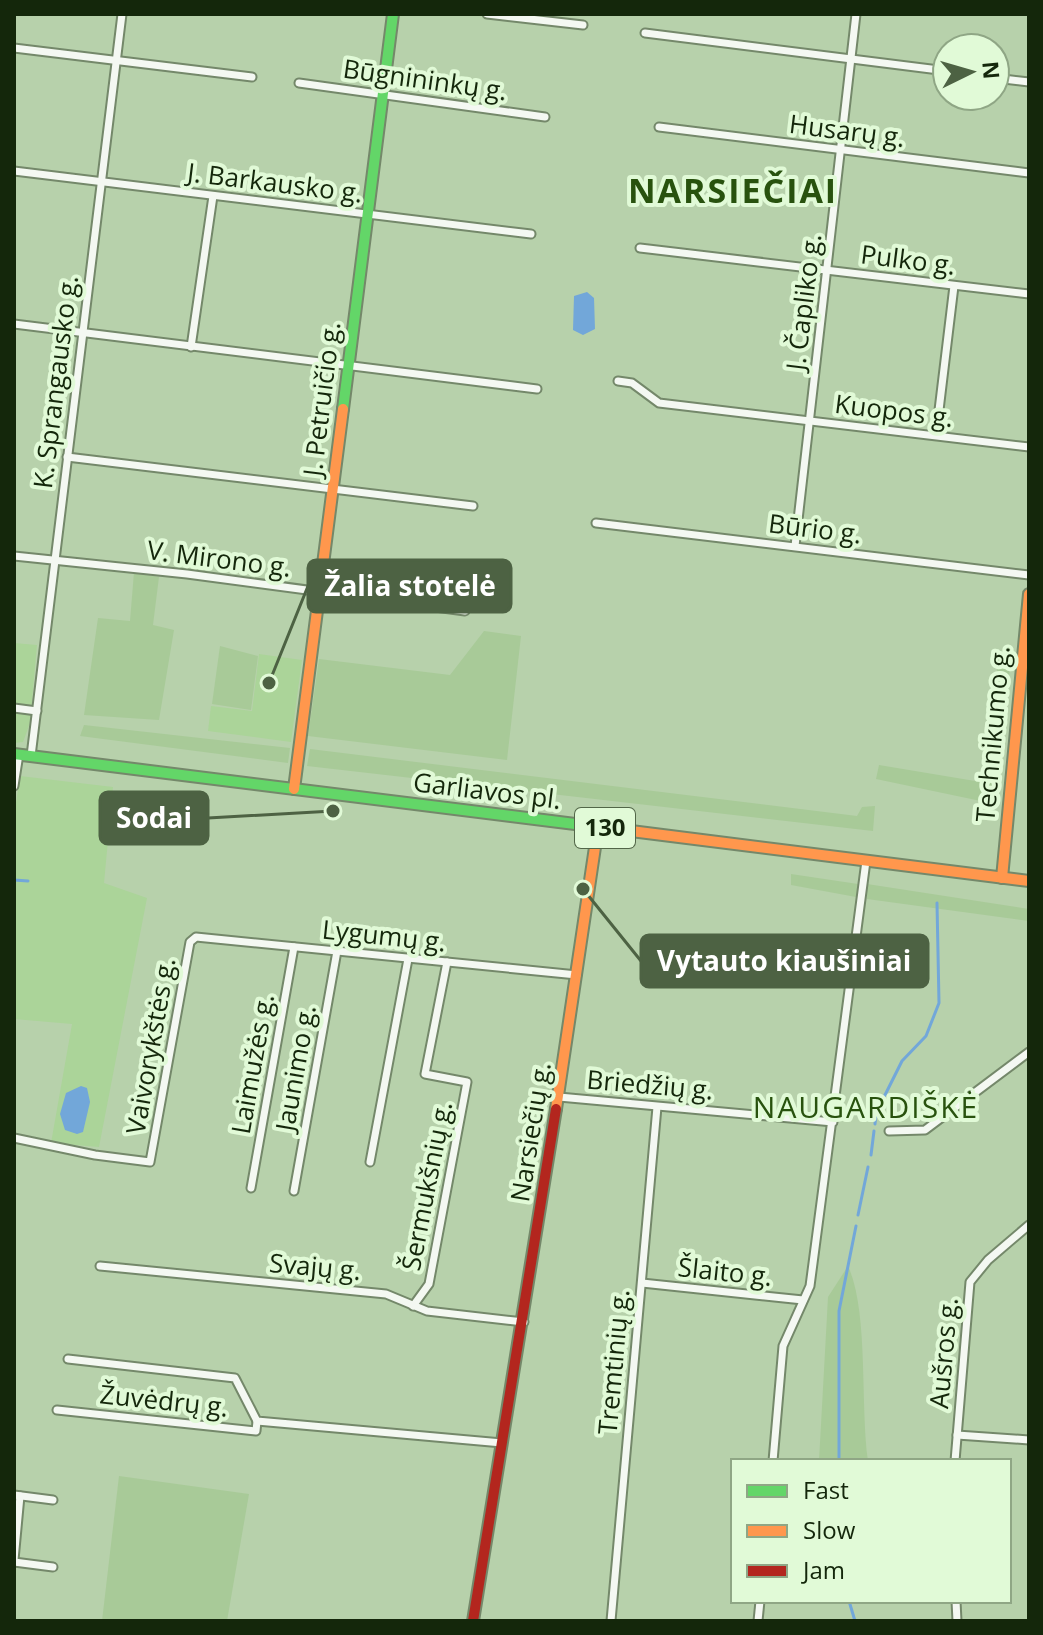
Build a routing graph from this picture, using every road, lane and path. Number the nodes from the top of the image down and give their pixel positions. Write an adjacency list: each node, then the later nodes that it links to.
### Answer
1 (122, 14): 9 (street, K. Sprangausko g.)
2 (393, 14): 13 (street, J. Petruičio g.)
3 (487, 14): 5 (street)
4 (856, 14): 8 (street, J. Čapliko g.)
5 (583, 25)
6 (645, 33): 8 (street)
7 (14, 48): 9 (street)
8 (851, 59): 10 (street); 16 (street, J. Čapliko g.)
9 (116, 61): 11 (street); 19 (street, K. Sprangausko g.)
10 (931, 69)
11 (252, 77)
12 (299, 83): 13 (street, Būgnininkų g.)
13 (382, 95): 14 (street, Būgnininkų g.); 21 (street, J. Petruičio g.)
14 (545, 117)
15 (659, 127): 16 (street, Husarų g.)
16 (842, 151): 18 (street, Husarų g.); 24 (street, J. Čapliko g.)
17 (14, 171): 19 (street, J. Barkausko g.)
18 (1029, 173)
19 (102, 183): 20 (street, J. Barkausko g.); 28 (street, K. Sprangausko g.)
20 (213, 196): 21 (street, J. Barkausko g.); 29 (street)
21 (367, 214): 22 (street, J. Barkausko g.); 30 (street, J. Petruičio g.)
22 (531, 234)
23 (640, 248): 24 (street, Pulko g.)
24 (829, 270): 25 (street, Pulko g.); 33 (street, J. Čapliko g.)
25 (954, 286): 26 (street, Pulko g.); 34 (street)
26 (1029, 294)
27 (14, 324): 28 (street)
28 (83, 334): 29 (street); 36 (street, K. Sprangausko g.)
29 (191, 347): 30 (street)
30 (349, 369): 32 (street); 37 (street, J. Petruičio g.)
31 (618, 381): 33 (street, Kuopos g.)
32 (537, 389)
33 (810, 421): 34 (street, Kuopos g.); 40 (street, J. Čapliko g.)
34 (936, 435): 35 (street, Kuopos g.)
35 (1029, 447)
36 (67, 457): 37 (street); 42 (street, K. Sprangausko g.)
37 (332, 491): 38 (street); 44 (street, J. Petruičio g.)
38 (473, 506)
39 (596, 523): 40 (street, Būrio g.)
40 (795, 546): 43 (street, Būrio g.)
41 (14, 556): 42 (street, V. Mirono g.)
42 (54, 559): 44 (street, V. Mirono g.); 48 (street, K. Sprangausko g.)
43 (1029, 575)
44 (320, 592): 46 (street, V. Mirono g.); 51 (street, J. Petruičio g.)
45 (1029, 594): 54 (street, Technikumo g.)
46 (465, 611)
47 (14, 708): 48 (street)
48 (37, 711): 49 (street, K. Sprangausko g.)
49 (21, 755): 50 (street, K. Sprangausko g.); 51 (street, Garliavos pl. / 130)
50 (14, 786)
51 (294, 789): 52 (street, Garliavos pl. / 130)
52 (598, 827): 53 (street, Garliavos pl. / 130); 61 (street, Narsiečių g.)
53 (866, 861): 54 (street, Garliavos pl. / 130); 65 (street)
54 (1002, 878): 55 (street, 130)
55 (1029, 881)
56 (190, 942): 57 (street, Lygumų g.); 67 (street, Vaivorykštės g.)
57 (294, 947): 58 (street, Lygumų g.); 69 (street, Laimužės g.)
58 (337, 951): 59 (street, Lygumų g.); 70 (street, Jaunimo g.)
59 (408, 959): 60 (street, Lygumų g.); 68 (street)
60 (447, 962): 61 (street, Lygumų g.); 75 (street, Šermukšnių g.)
61 (577, 975): 63 (street, Narsiečių g.)
62 (1029, 1052): 66 (street)
63 (559, 1097): 64 (street, Briedžių g.); 76 (street, Narsiečių g.)
64 (657, 1107): 65 (street, Briedžių g.); 73 (street, Tremtinių g.)
65 (833, 1122): 74 (street)
66 (889, 1131)
67 (14, 1138)
68 (370, 1162)
69 (251, 1188)
70 (294, 1191)
71 (1029, 1225): 80 (street, Aušros g.)
72 (100, 1266): 75 (street, Svajų g.)
73 (642, 1283): 74 (street, Šlaito g.); 90 (street, Tremtinių g.)
74 (803, 1300): 83 (street)
75 (413, 1306): 76 (street, Svajų g.)
76 (524, 1322): 82 (street, Narsiečių g.)
77 (68, 1359): 79 (street)
78 (57, 1410): 79 (street, Žuvėdrų g.)
79 (257, 1421): 82 (street)
80 (957, 1435): 81 (street); 84 (street, Aušros g.)
81 (1029, 1440)
82 (502, 1443): 89 (street, Narsiečių g.)
83 (773, 1459)
84 (955, 1459)
85 (17, 1496): 86 (street); 87 (street)
86 (53, 1500)
87 (14, 1561): 88 (street)
88 (53, 1567)
89 (473, 1621)
90 (611, 1621)

